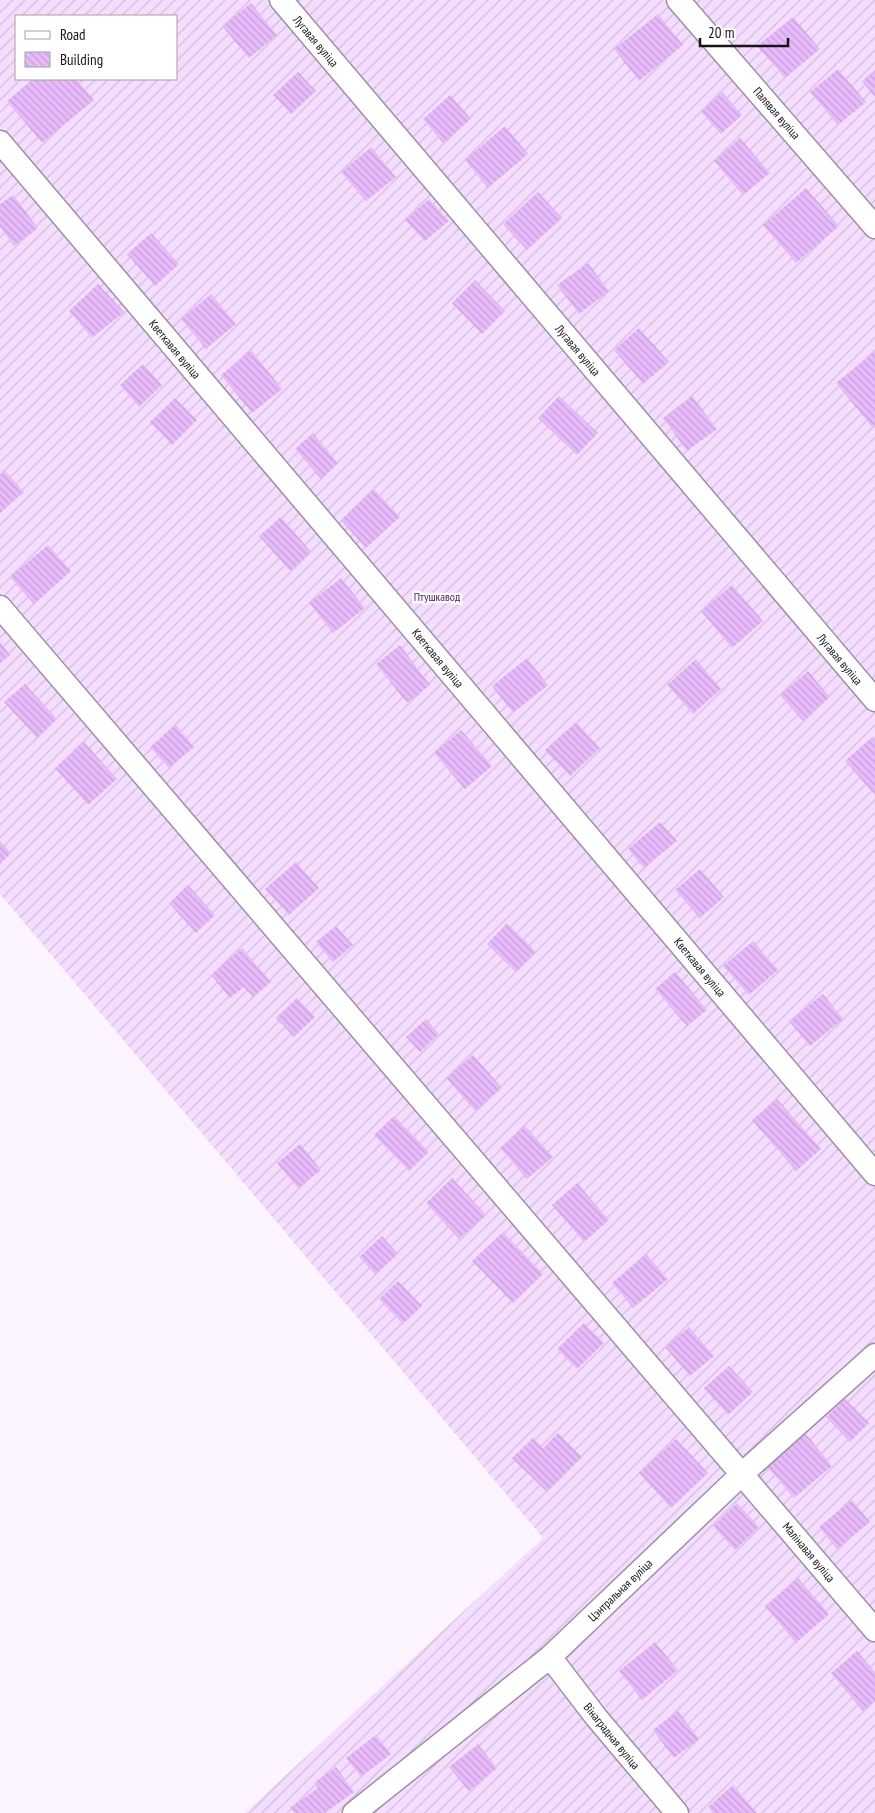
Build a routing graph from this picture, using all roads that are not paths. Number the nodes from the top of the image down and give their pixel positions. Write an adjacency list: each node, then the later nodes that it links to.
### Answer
1 (281, 0): 6 (street, Лугавая вуліца)
2 (678, 0): 4 (street, Палявая вуліца)
3 (0, 142): 7 (street, Кветкавая вуліца)
4 (875, 227)
5 (0, 607): 9 (street, Малінавая вуліца)
6 (875, 700)
7 (875, 1174)
8 (875, 1356): 9 (street, Цэнтральная вуліца)
9 (742, 1474): 10 (street, Малінавая вуліца); 11 (street, Цэнтральная вуліца)
10 (875, 1630)
11 (550, 1657): 12 (street, Цэнтральная вуліца); 13 (street, Вінаградная вуліца)
12 (354, 1813)
13 (676, 1813)

